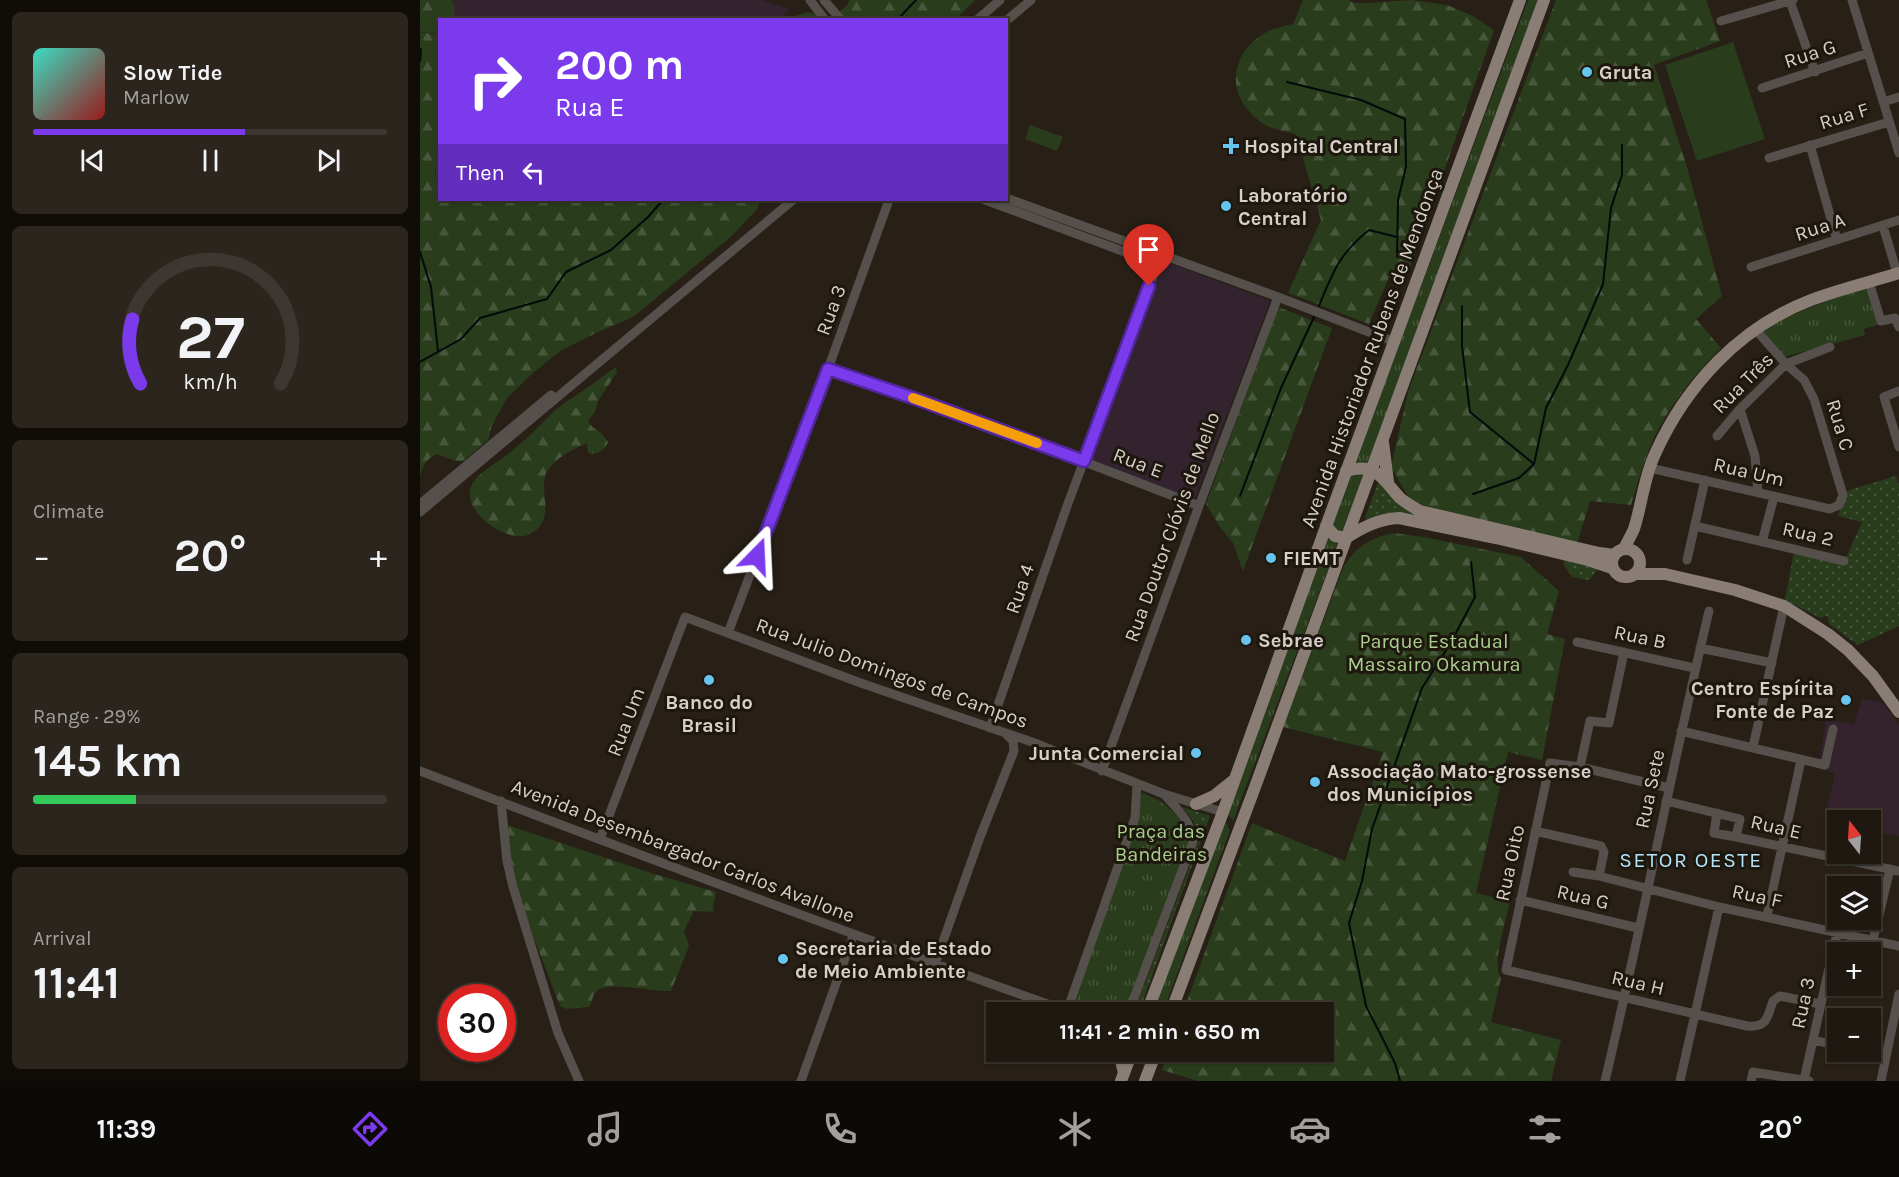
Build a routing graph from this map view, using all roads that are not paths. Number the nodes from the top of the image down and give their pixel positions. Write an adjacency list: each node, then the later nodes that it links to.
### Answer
1 (810, 0): 11 (street)
2 (824, 0): 12 (street)
3 (1000, 0): 13 (street)
4 (1031, 0): 14 (street)
5 (1520, 0): 40 (main road, Avenida Historiador Rubens de Mendonça)
6 (1544, 0): 47 (main road, Avenida Historiador Rubens de Mendonça)
7 (1751, 0): 10 (street)
8 (1792, 0): 10 (street); 17 (street)
9 (1852, 0): 16 (street)
10 (1755, 11): 15 (street)
11 (824, 18)
12 (839, 18)
13 (978, 18)
14 (1008, 19)
15 (1721, 21)
16 (1868, 53): 17 (street, Rua G); 20 (street)
17 (1815, 72): 18 (street, Rua G)
18 (1762, 88)
19 (1899, 97): 20 (street)
20 (1883, 102): 21 (street)
21 (1889, 122): 22 (street, Rua F); 23 (street)
22 (1810, 145): 24 (street, Rua F); 32 (street)
23 (1899, 153)
24 (1769, 158)
25 (1008, 199): 33 (street)
26 (784, 201): 57 (street)
27 (792, 201): 60 (street)
28 (889, 201): 43 (street, Rua 3)
29 (988, 201): 33 (street)
30 (1899, 220): 31 (street, Rua A)
31 (1883, 226): 32 (street, Rua A); 35 (street)
32 (1837, 240): 34 (street, Rua A)
33 (1159, 259): 37 (street); 49 (street, Rua 4)
34 (1751, 267)
35 (1898, 273): 36 (main road)
36 (1869, 282): 38 (street); 39 (main road)
37 (1278, 297): 40 (street); 59 (street, Rua Doutor Clóvis de Mello)
38 (1899, 327)
39 (1755, 329): 42 (street, Rua C); 50 (main road)
40 (1395, 342): 52 (main road, Avenida Historiador Rubens de Mendonça)
41 (1830, 347): 42 (street, Rua Três)
42 (1786, 364): 45 (street, Rua Três); 58 (street, Rua C)
43 (828, 369): 49 (street, Rua E); 77 (street, Rua 3)
44 (1899, 391): 48 (street)
45 (1740, 408): 46 (street, Rua Três); 55 (street)
46 (1717, 436)
47 (1382, 439): 51 (main road, Avenida Historiador Rubens de Mendonça); 54 (main road)
48 (1899, 447)
49 (1084, 461): 59 (street, Rua E); 84 (street, Rua 4)
50 (1650, 468): 53 (street, Rua Um); 63 (main road)
51 (1371, 469): 52 (main road); 54 (main road); 65 (main road, Avenida Historiador Rubens de Mendonça)
52 (1346, 471): 61 (main road, Avenida Historiador Rubens de Mendonça)
53 (1705, 480): 55 (street, Rua Um); 62 (street)
54 (1388, 482): 64 (main road)
55 (1758, 493): 56 (street, Rua Um)
56 (1774, 497): 58 (street, Rua Um); 66 (street)
57 (420, 504)
58 (1839, 505)
59 (1198, 506): 94 (street, Rua Doutor Clóvis de Mello)
60 (420, 512)
61 (1326, 526): 65 (main road); 95 (main road, Avenida Historiador Rubens de Mendonça)
62 (1695, 526): 66 (street, Rua 2); 69 (street)
63 (1634, 530): 67 (main road); 68 (main road)
64 (1498, 534): 65 (main road); 67 (main road); 71 (main road)
65 (1347, 538): 106 (main road, Avenida Historiador Rubens de Mendonça)
66 (1762, 542): 70 (street, Rua 2)
67 (1619, 552): 68 (main road); 71 (main road)
68 (1639, 557): 72 (main road); 73 (main road)
69 (1687, 560)
70 (1844, 561)
71 (1612, 568): 72 (main road)
72 (1634, 574): 73 (main road)
73 (1665, 574): 74 (main road)
74 (1784, 606): 81 (street); 83 (main road)
75 (1708, 611): 79 (street, Rua Sete)
76 (685, 617): 77 (street, Rua Julio Domingos de Campos); 107 (street, Rua Um)
77 (728, 633): 84 (street, Rua Julio Domingos de Campos)
78 (1577, 642): 80 (street, Rua B)
79 (1700, 648): 81 (street); 82 (street, Rua Sete)
80 (1624, 652): 82 (street, Rua B); 92 (street)
81 (1772, 663): 89 (street)
82 (1694, 668): 86 (street, Rua Sete)
83 (1899, 712)
84 (990, 728): 87 (street, Rua Julio Domingos de Campos)
85 (1833, 729): 91 (street)
86 (1681, 731): 89 (street); 97 (street, Rua Sete)
87 (1005, 734): 88 (street, Rua Julio Domingos de Campos); 90 (street)
88 (1032, 742): 90 (street); 94 (street, Rua Julio Domingos de Campos)
89 (1753, 747): 91 (street)
90 (1014, 751): 121 (street)
91 (1801, 760): 108 (street)
92 (1580, 767): 97 (street); 104 (street, Rua Oito)
93 (420, 771): 99 (street, Avenida Desembargador Carlos Avallone)
94 (1102, 771): 96 (street, Rua Julio Domingos de Campos)
95 (1235, 779): 101 (main road); 102 (main road, Avenida Historiador Rubens de Mendonça)
96 (1137, 784): 98 (street, Rua Julio Domingos de Campos); 126 (street)
97 (1669, 788): 100 (street, Rua Sete)
98 (1164, 794): 101 (street, Rua Julio Domingos de Campos); 127 (street)
99 (501, 801): 107 (street, Avenida Desembargador Carlos Avallone); 142 (street)
100 (1666, 801): 103 (street, Rua E); 112 (street, Rua Sete)
101 (1196, 804): 102 (street, Rua Julio Domingos de Campos)
102 (1223, 812): 106 (main road); 128 (main road, Avenida Historiador Rubens de Mendonça)
103 (1717, 813): 105 (street, Rua E); 105 (street)
104 (1535, 831): 111 (street); 113 (street, Rua Oito)
105 (1736, 837): 108 (street, Rua E)
106 (1236, 838): 129 (main road, Avenida Historiador Rubens de Mendonça)
107 (600, 839): 118 (street, Avenida Desembargador Carlos Avallone)
108 (1783, 848): 109 (street, Rua E); 115 (street)
109 (1895, 870): 119 (street)
110 (1573, 872): 111 (street, Rua F)
111 (1599, 876): 112 (street, Rua F)
112 (1648, 888): 114 (street, Rua F); 116 (street, Rua Sete)
113 (1520, 900): 116 (street, Rua G); 122 (street, Rua Oito)
114 (1719, 907): 115 (street, Rua F); 131 (street)
115 (1767, 916): 117 (street, Rua F)
116 (1638, 928): 124 (street, Rua Sete)
117 (1837, 933): 119 (street, Rua F); 130 (street, Rua 3)
118 (854, 936): 121 (street, Avenida Desembargador Carlos Avallone); 143 (street)
119 (1873, 940): 120 (street, Rua F)
120 (1899, 946)
121 (935, 964): 125 (street, Avenida Desembargador Carlos Avallone)
122 (1506, 970): 124 (street, Rua H)
123 (1899, 994): 135 (street)
124 (1625, 998): 131 (street, Rua H); 145 (street, Rua Sete)
125 (1040, 1002)
126 (1072, 1002)
127 (1131, 1002)
128 (1151, 1002)
129 (1175, 1002)
130 (1820, 1004): 131 (street, Rua H); 132 (street, Rua 3)
131 (1695, 1014): 146 (street)
132 (1814, 1040): 133 (street); 141 (street, Rua 3)
133 (1827, 1043)
134 (1881, 1055): 135 (street)
135 (1886, 1056): 147 (street)
136 (1121, 1062): 139 (main road)
137 (1128, 1062): 139 (main road)
138 (1152, 1062): 144 (main road)
139 (1123, 1077)
140 (1752, 1077): 141 (street)
141 (1807, 1080)
142 (579, 1081)
143 (801, 1081)
144 (1145, 1081)
145 (1605, 1081)
146 (1680, 1081)
147 (1881, 1081)

